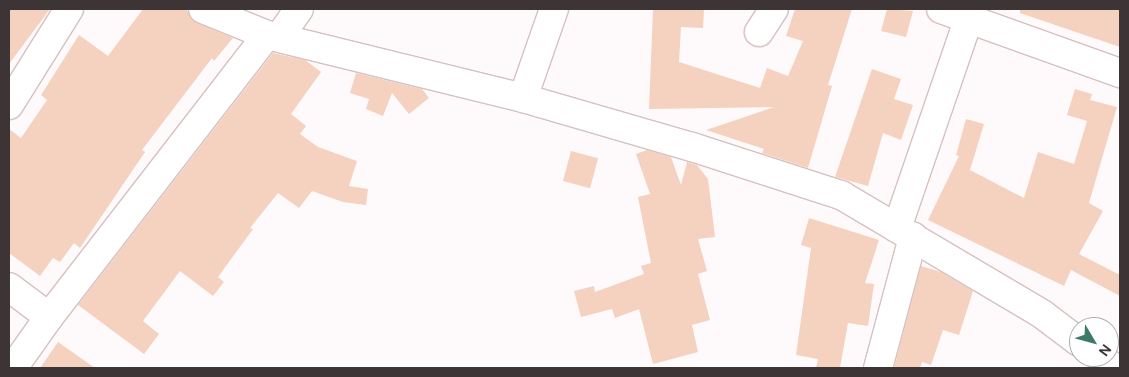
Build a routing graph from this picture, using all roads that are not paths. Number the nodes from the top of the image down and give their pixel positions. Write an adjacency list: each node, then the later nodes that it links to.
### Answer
1 (70, 9): 12 (street)
2 (203, 9): 9 (street)
3 (299, 9): 9 (street)
4 (554, 9): 11 (street)
5 (774, 9): 8 (street)
6 (941, 9): 7 (street)
7 (971, 13): 10 (street); 13 (street)
8 (759, 32)
9 (274, 35): 11 (street); 15 (street)
10 (1120, 73)
11 (523, 98): 13 (street)
12 (9, 105)
13 (905, 233): 16 (street); 18 (street)
14 (9, 287): 15 (street)
15 (49, 316): 17 (street)
16 (1069, 334)
17 (13, 368)
18 (878, 368)

